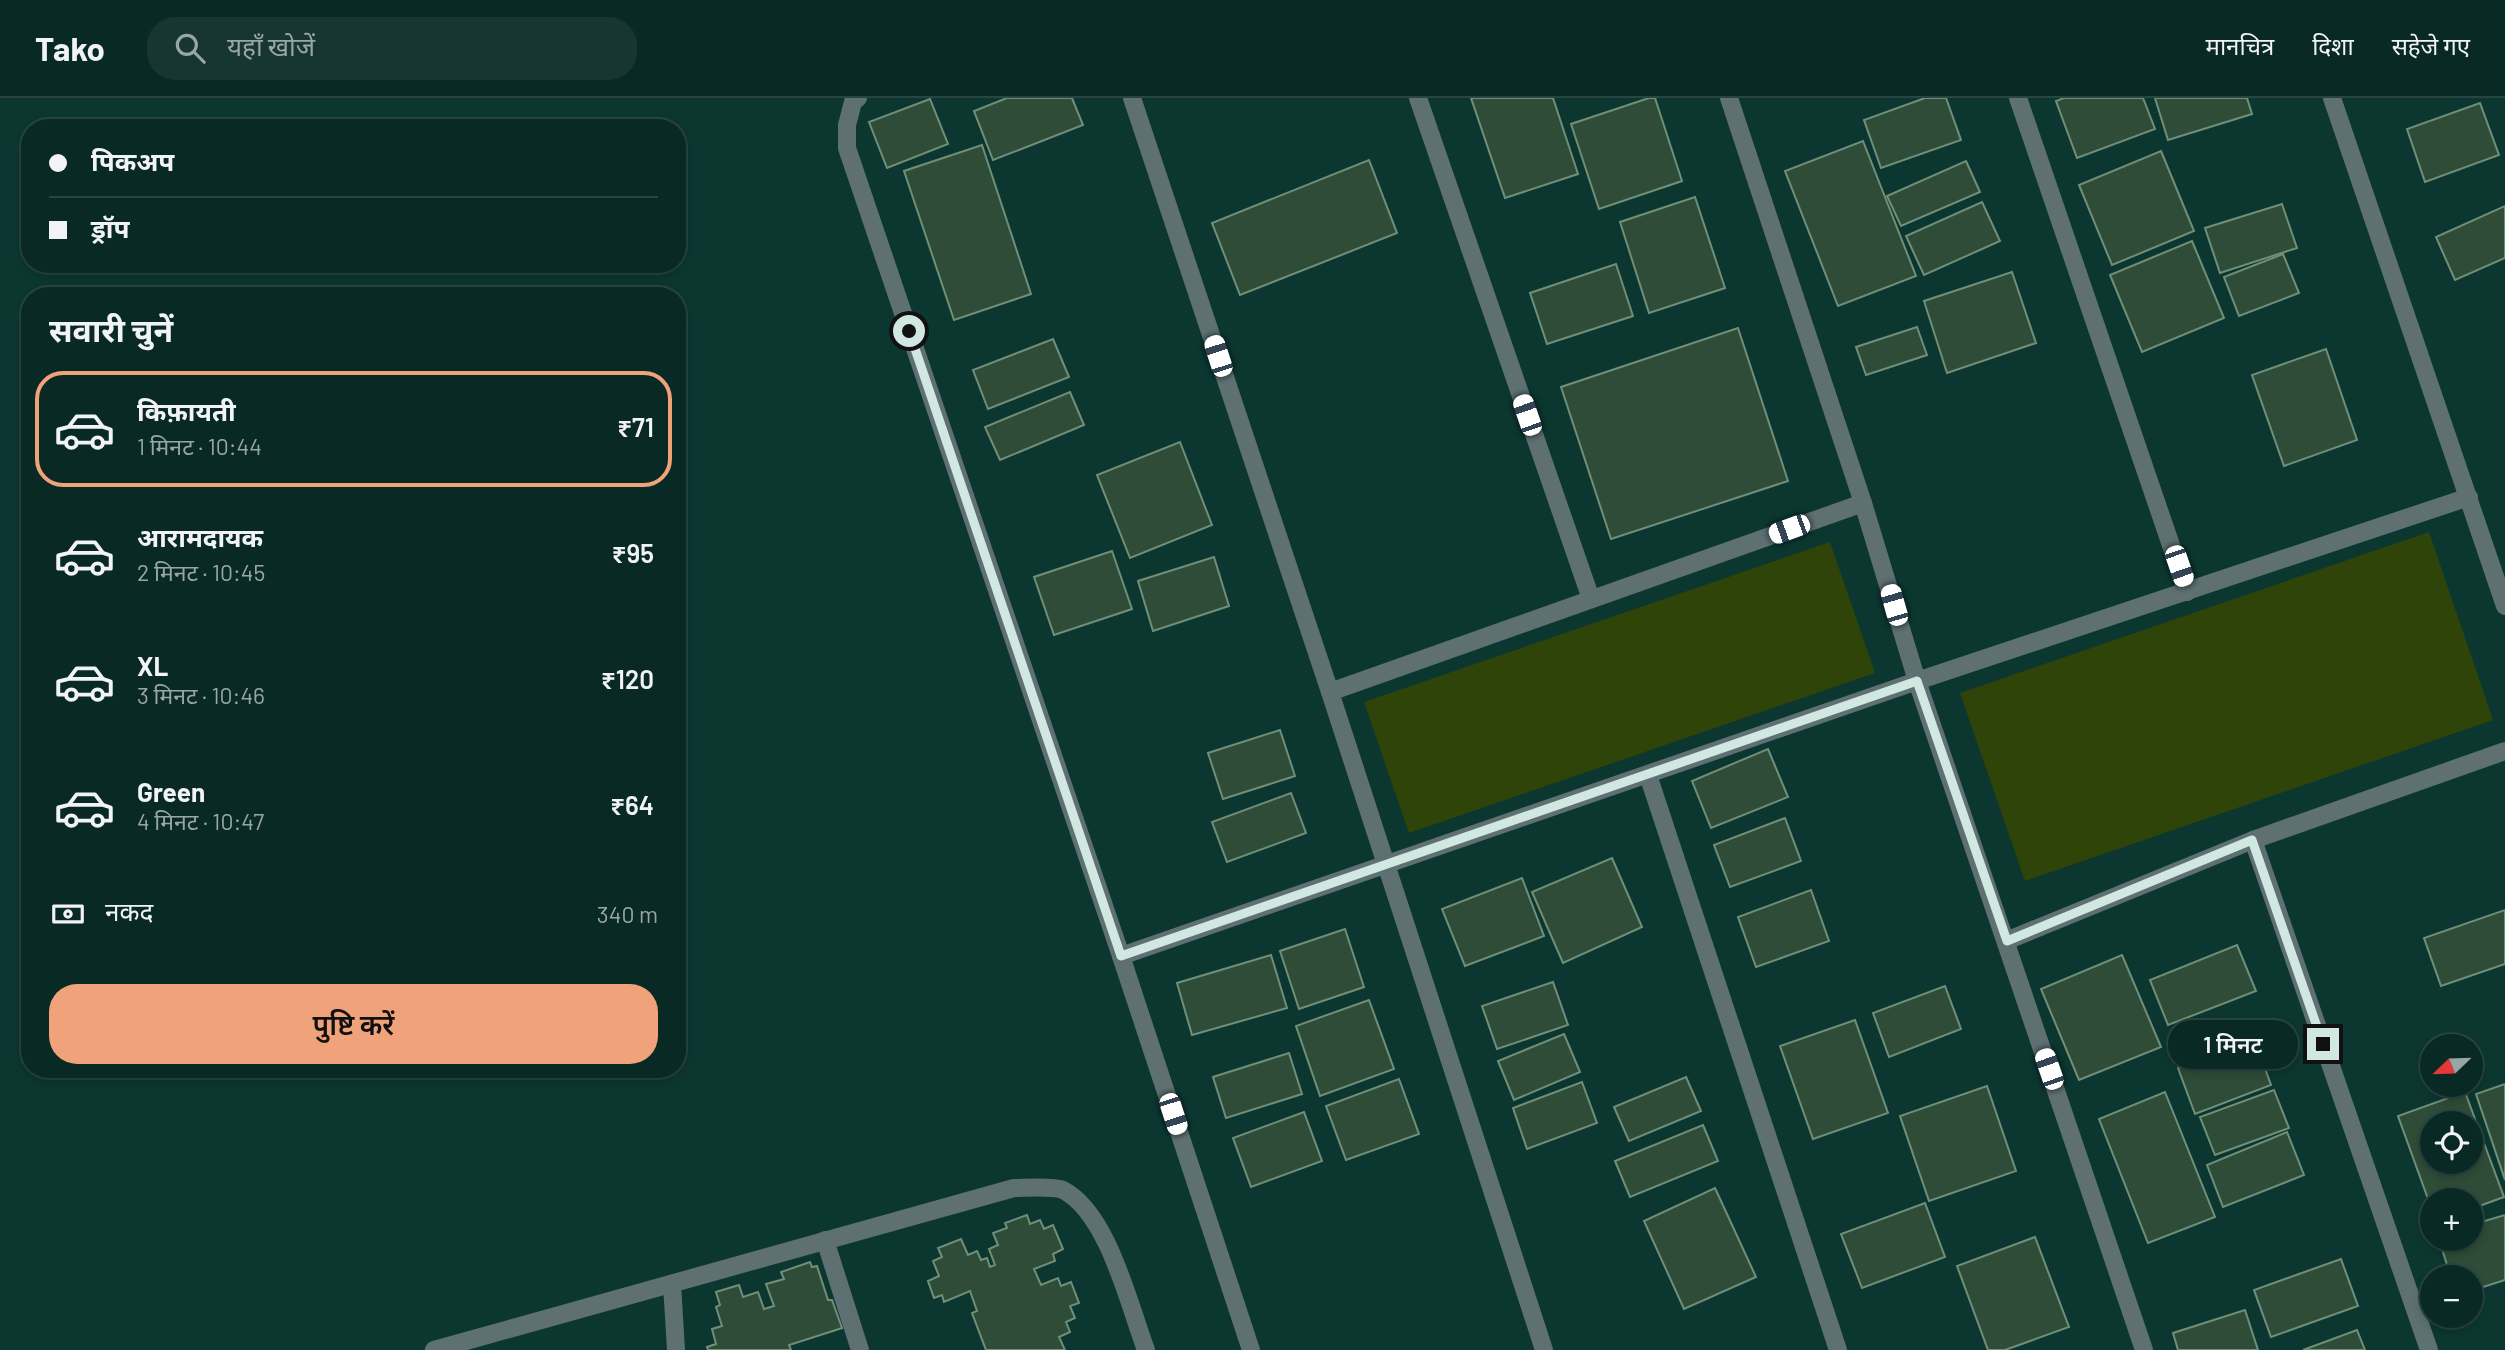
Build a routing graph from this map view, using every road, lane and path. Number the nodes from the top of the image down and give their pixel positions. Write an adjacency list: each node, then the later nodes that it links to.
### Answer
1 (858, 98): 19 (street)
2 (1132, 98): 13 (street)
3 (1418, 98): 10 (street)
4 (1729, 98): 8 (street)
5 (2018, 98): 9 (street)
6 (2332, 98): 7 (street)
7 (2469, 497): 9 (street); 11 (street)
8 (1863, 503): 10 (street); 12 (street)
9 (2188, 592): 12 (street)
10 (1591, 600): 13 (street)
11 (2505, 606)
12 (1917, 681): 15 (street); 18 (street)
13 (1329, 692): 17 (street)
14 (2505, 751): 16 (street)
15 (1648, 775): 17 (street); 29 (street)
16 (2252, 840): 18 (street); 31 (street)
17 (1386, 865): 19 (street); 28 (street)
18 (2007, 941): 30 (street)
19 (1121, 956): 27 (street)
20 (825, 1240): 21 (street); 25 (street); 26 (street)
21 (672, 1284): 22 (street); 24 (street)
22 (471, 1345): 23 (street)
23 (434, 1350)
24 (676, 1350)
25 (860, 1350)
26 (1146, 1350)
27 (1251, 1350)
28 (1544, 1350)
29 (1838, 1350)
30 (2144, 1350)
31 (2429, 1350)

